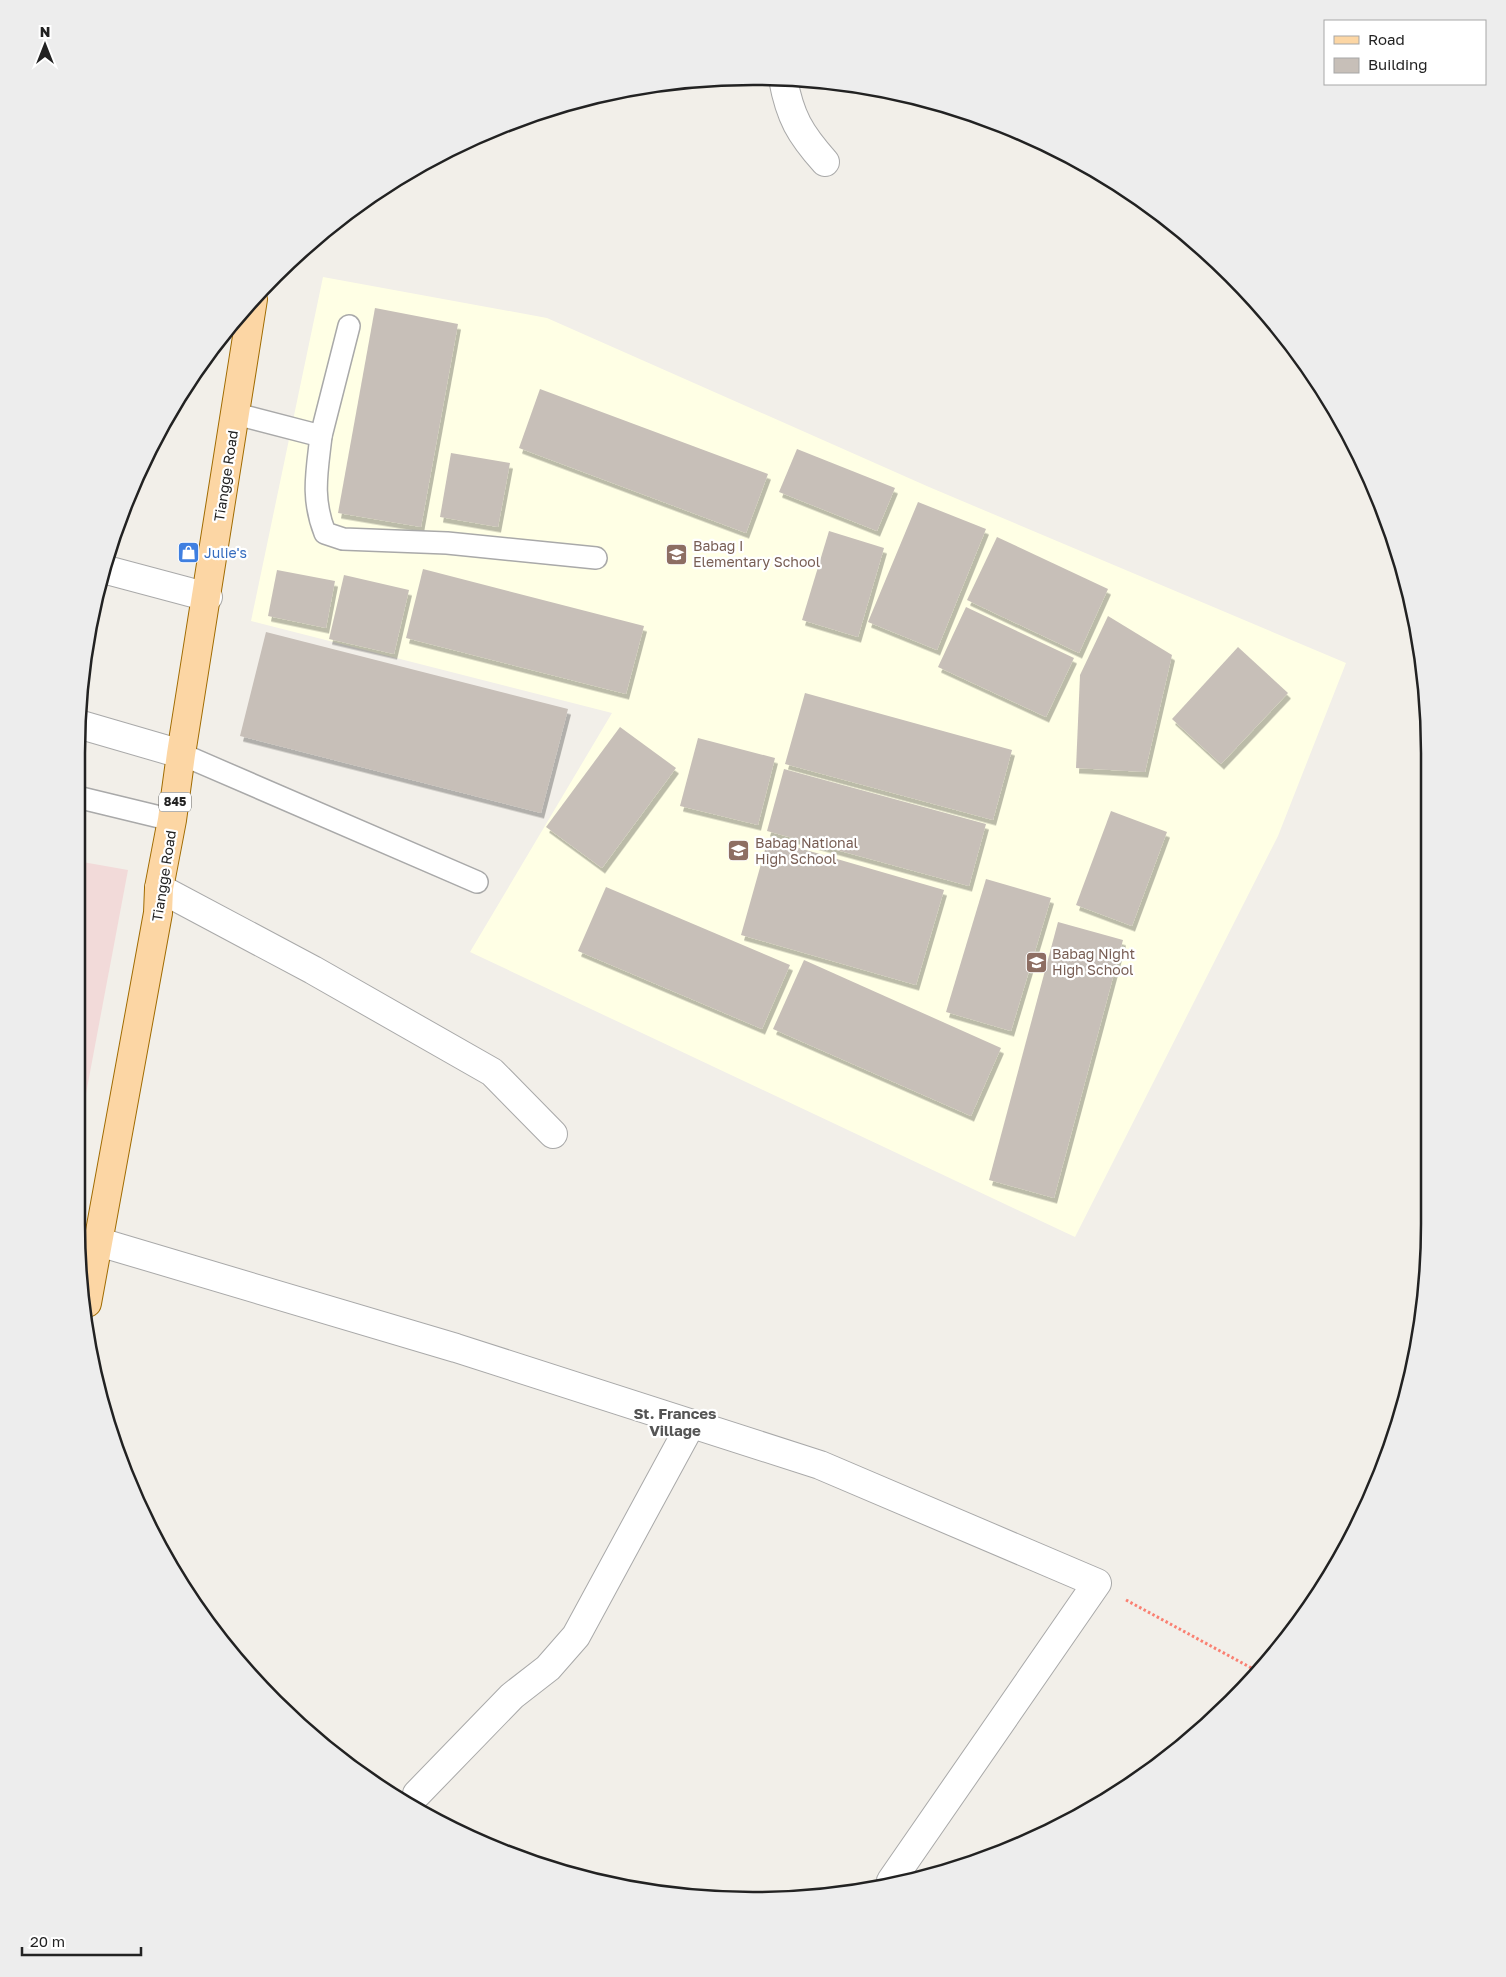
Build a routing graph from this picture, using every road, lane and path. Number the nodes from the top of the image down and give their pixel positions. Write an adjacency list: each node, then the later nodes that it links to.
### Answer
1 (784, 86): 2 (street)
2 (825, 162)
3 (251, 313): 5 (main road, Tiangge Road / 845)
4 (349, 326): 6 (lane)
5 (236, 414): 6 (lane); 9 (main road, Tiangge Road / 845)
6 (321, 436): 7 (lane)
7 (596, 558)
8 (111, 571): 9 (street)
9 (208, 597): 11 (main road, Tiangge Road / 845)
10 (86, 726): 11 (street)
11 (181, 754): 13 (main road, Tiangge Road / 845); 14 (lane)
12 (85, 799): 13 (lane)
13 (172, 820): 15 (main road, Tiangge Road / 845)
14 (477, 882)
15 (159, 888): 16 (street); 17 (main road, Tiangge Road / 845)
16 (552, 1134)
17 (98, 1242): 18 (main road, Tiangge Road / 845); 19 (street)
18 (89, 1293)
19 (691, 1424): 20 (street); 22 (street)
20 (1097, 1583): 21 (path); 23 (street)
21 (1251, 1668)
22 (417, 1794)
23 (895, 1876)

